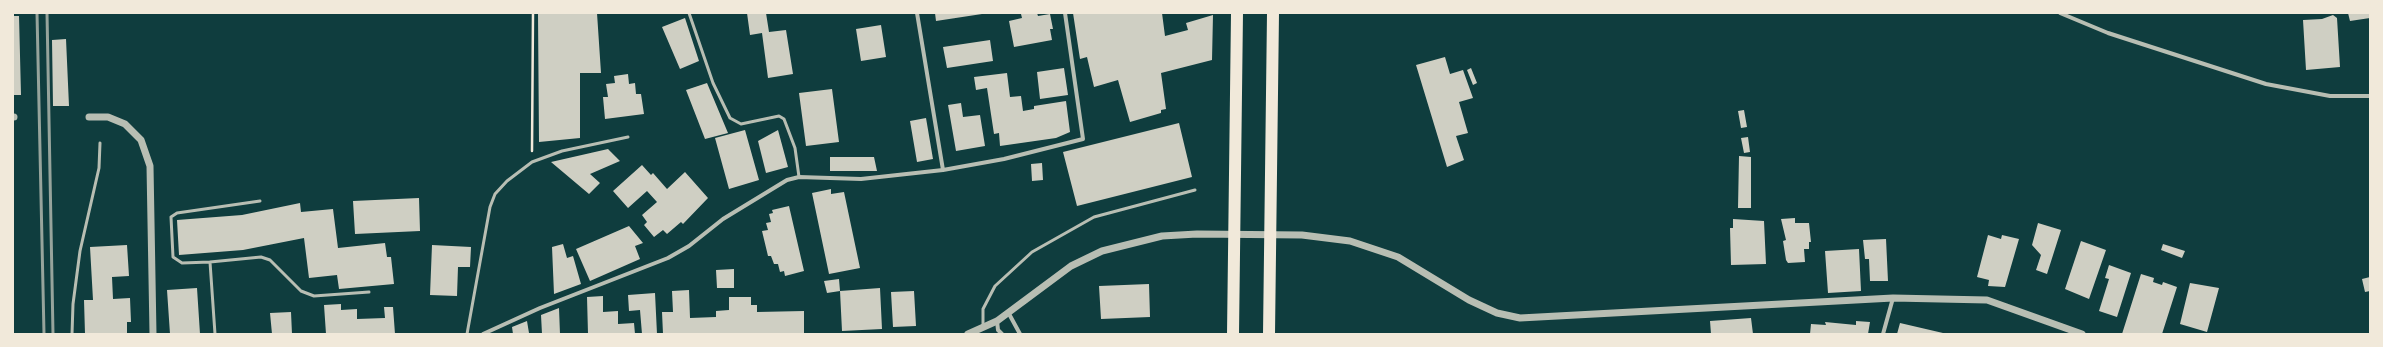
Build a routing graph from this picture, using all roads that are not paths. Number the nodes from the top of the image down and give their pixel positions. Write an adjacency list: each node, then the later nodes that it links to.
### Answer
1 (689, 13): 12 (lane)
2 (917, 13): 11 (street)
3 (1065, 13): 11 (street)
4 (1237, 13): 29 (highway)
5 (1273, 13): 30 (highway)
6 (2060, 13): 7 (street)
7 (2370, 96)
8 (89, 117): 22 (street)
9 (628, 137): 24 (lane)
10 (100, 144): 21 (lane)
11 (943, 170): 12 (street)
12 (799, 178): 25 (street)
13 (1195, 190): 20 (lane)
14 (260, 201): 15 (lane)
15 (210, 262): 16 (lane); 23 (lane)
16 (369, 292)
17 (1892, 298): 18 (street); 31 (street); 32 (street)
18 (1008, 312): 19 (street); 28 (street)
19 (997, 321): 20 (street); 27 (street)
20 (983, 328): 26 (street)
21 (72, 334)
22 (153, 334)
23 (215, 334)
24 (467, 334)
25 (483, 334)
26 (968, 334)
27 (1002, 334)
28 (1020, 334)
29 (1233, 334)
30 (1269, 334)
31 (1883, 334)
32 (2082, 334)

